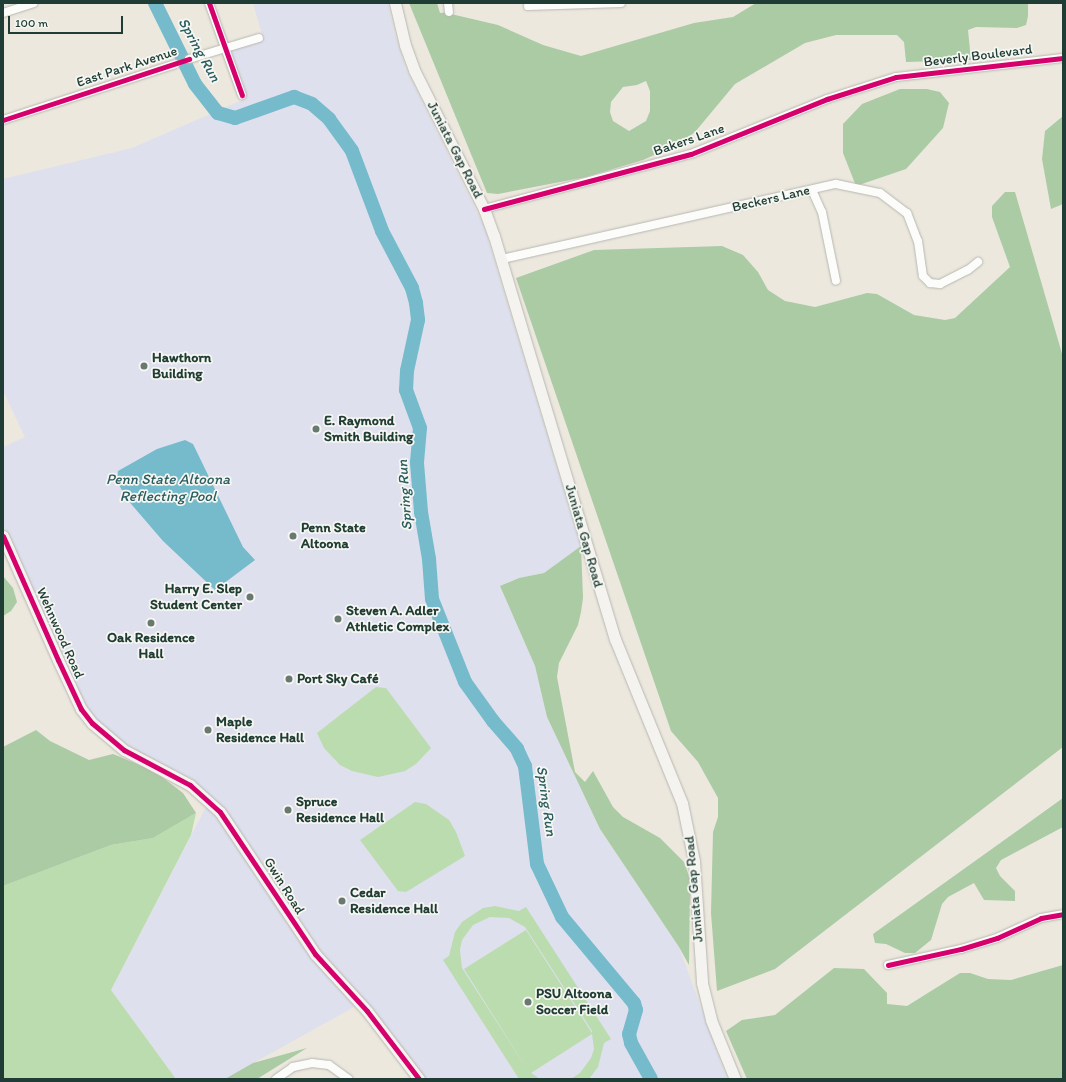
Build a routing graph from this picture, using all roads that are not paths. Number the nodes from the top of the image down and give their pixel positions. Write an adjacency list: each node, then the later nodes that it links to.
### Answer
1 (34, 3): 9 (street)
2 (209, 3): 11 (street)
3 (395, 3): 19 (main road, Juniata Gap Road)
4 (448, 3): 8 (street)
5 (621, 3): 6 (street)
6 (580, 4): 7 (street)
7 (528, 6)
8 (449, 12)
9 (3, 13)
10 (259, 38): 11 (street, East Park Avenue)
11 (225, 46): 13 (street, East Park Avenue); 16 (street)
12 (1063, 58): 15 (street, Beverly Boulevard)
13 (188, 59)
14 (175, 64): 17 (street, East Park Avenue)
15 (896, 77): 19 (street, Bakers Lane)
16 (242, 95)
17 (3, 120)
18 (812, 190): 20 (street, Beckers Lane); 21 (street, Beckers Lane); 22 (street)
19 (484, 209): 20 (main road, Juniata Gap Road)
20 (502, 260): 30 (main road, Juniata Gap Road)
21 (978, 262)
22 (836, 281)
23 (3, 536): 24 (main road, Wehnwood Road)
24 (103, 735): 29 (main road, Gwin Road)
25 (1063, 914): 26 (street)
26 (888, 965)
27 (276, 1079): 28 (street)
28 (348, 1079)
29 (419, 1079)
30 (735, 1079)

